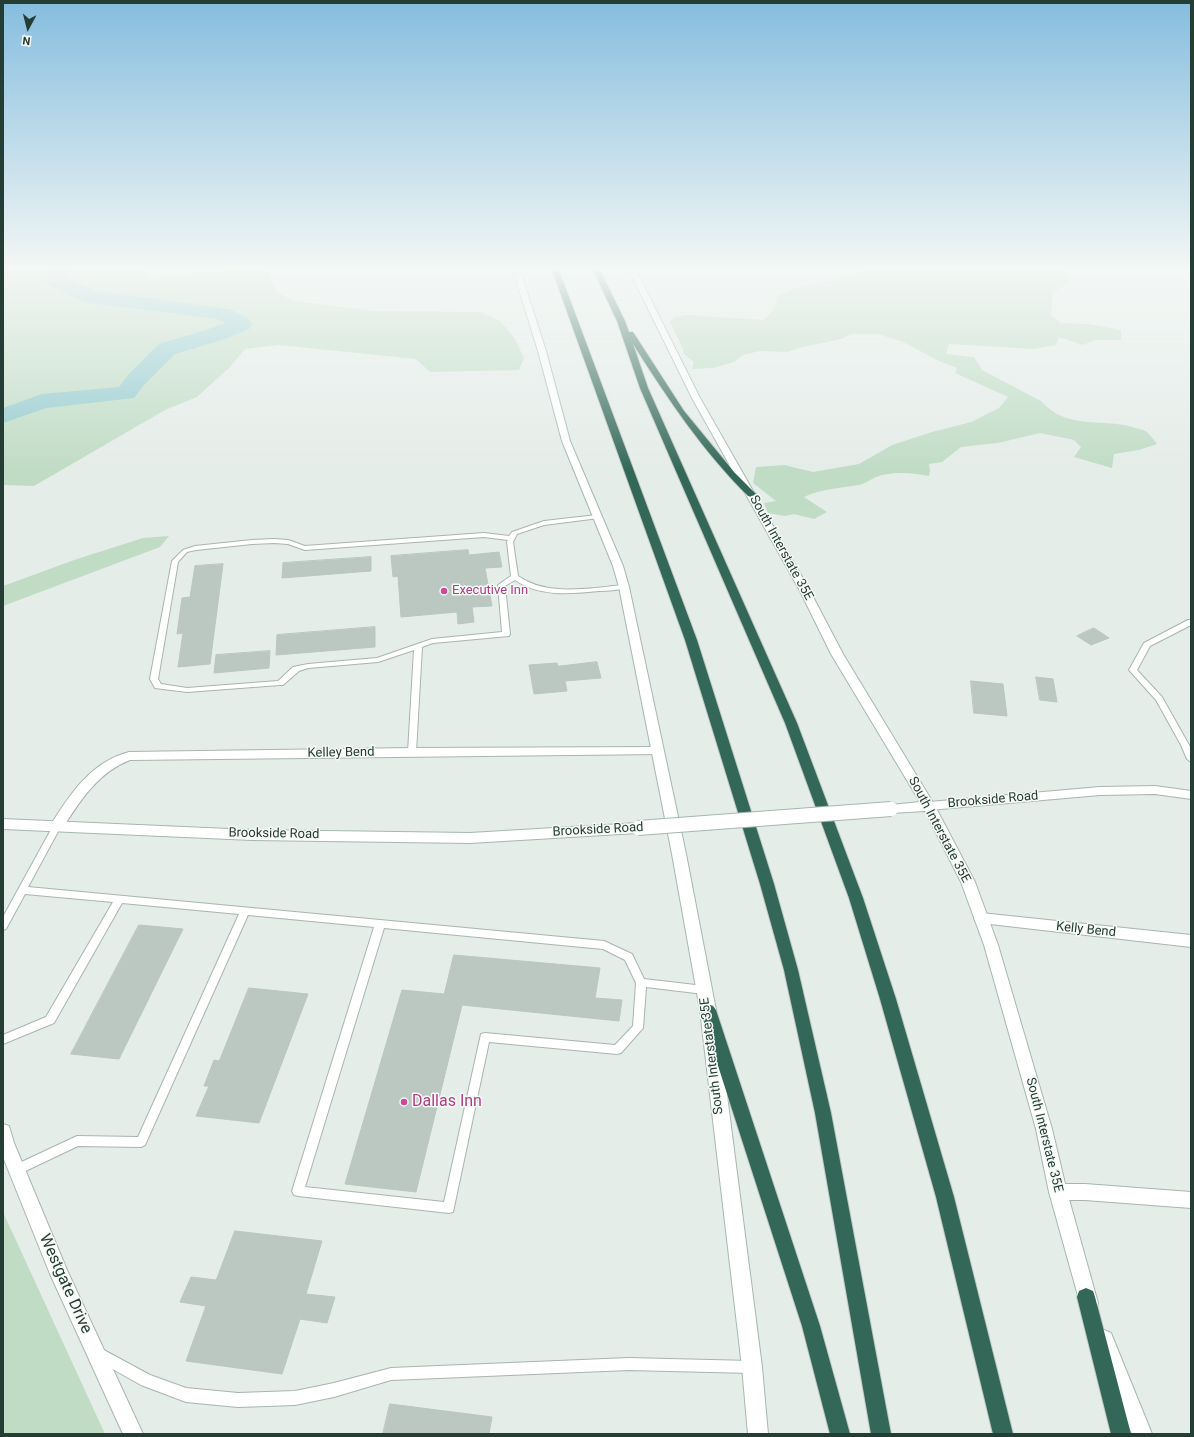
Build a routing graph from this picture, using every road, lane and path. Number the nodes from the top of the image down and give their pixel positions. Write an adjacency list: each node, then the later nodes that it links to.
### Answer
1 (538, 337): 7 (main road, South Interstate 35E)
2 (580, 337): 41 (highway)
3 (627, 337): 42 (highway)
4 (632, 337): 6 (highway)
5 (666, 337): 6 (main road, South Interstate 35E)
6 (751, 494): 17 (main road, South Interstate 35E)
7 (598, 517): 8 (lane); 10 (main road, South Interstate 35E)
8 (512, 538): 9 (lane); 12 (lane)
9 (515, 577): 10 (lane); 12 (lane)
10 (624, 587): 13 (main road, South Interstate 35E)
11 (1191, 622): 15 (lane)
12 (418, 646): 14 (lane)
13 (656, 751): 14 (main road, Kelley Bend); 28 (main road, South Interstate 35E)
14 (412, 752): 19 (main road, Kelley Bend)
15 (1191, 759)
16 (1191, 795): 17 (main road, Brookside Road)
17 (929, 806): 19 (main road, Brookside Road, bridge); 23 (main road, South Interstate 35E)
18 (3, 824): 19 (main road, Brookside Road)
19 (57, 826): 20 (lane)
20 (22, 890): 21 (lane); 25 (lane)
21 (120, 899): 22 (lane); 30 (lane)
22 (245, 911): 24 (lane); 32 (lane)
23 (981, 918): 26 (main road, Kelly Bend); 33 (main road, South Interstate 35E)
24 (380, 924): 27 (lane); 27 (lane)
25 (3, 926)
26 (1191, 941)
27 (641, 983): 28 (lane)
28 (704, 990): 29 (main road, South Interstate 35E)
29 (708, 1010): 37 (main road, South Interstate 35E); 40 (highway)
30 (3, 1040)
31 (3, 1132): 32 (main road, Westgate Drive)
32 (17, 1170): 36 (main road, Westgate Drive)
33 (1058, 1192): 34 (main road); 35 (main road, South Interstate 35E)
34 (1191, 1200)
35 (1086, 1297): 43 (highway); 44 (main road, South Interstate 35E)
36 (94, 1351): 37 (lane); 38 (main road, Westgate Drive)
37 (752, 1367): 39 (main road, South Interstate 35E)
38 (133, 1434)
39 (758, 1434)
40 (840, 1434)
41 (881, 1434)
42 (1003, 1434)
43 (1121, 1434)
44 (1142, 1434)

